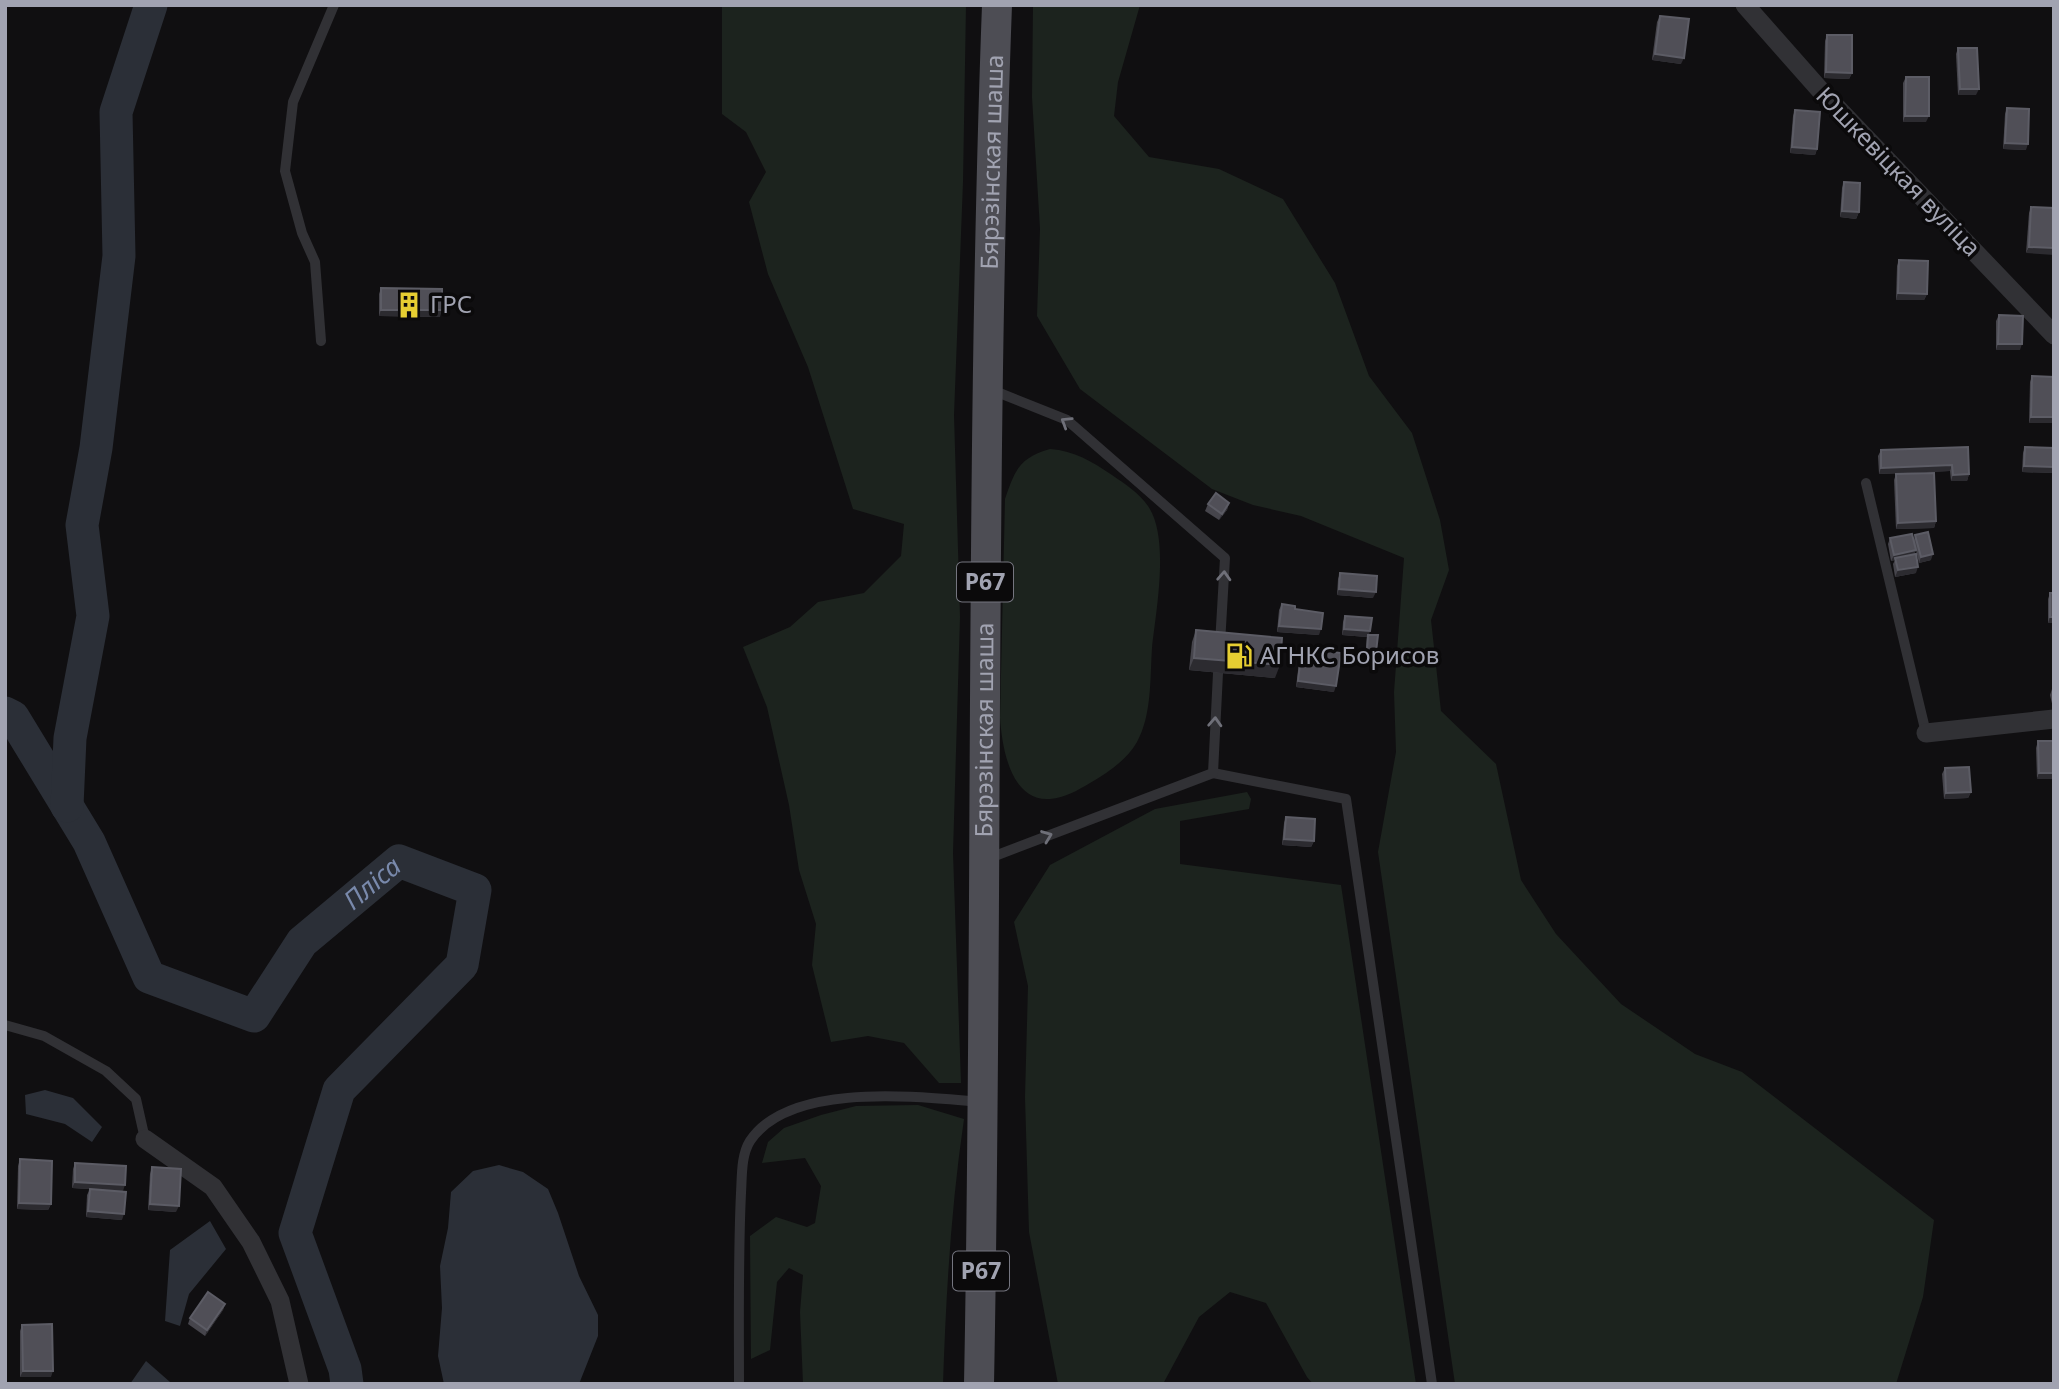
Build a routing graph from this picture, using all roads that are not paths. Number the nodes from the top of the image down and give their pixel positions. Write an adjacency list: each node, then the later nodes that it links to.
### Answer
1 (334, 5): 5 (lane)
2 (997, 5): 6 (main road, Бярэзінская шаша / Р67)
3 (1745, 5): 4 (street, Юшкевіцкая вуліца)
4 (2054, 335)
5 (321, 341)
6 (987, 388): 8 (lane, one-way to 6); 13 (main road, Бярэзінская шаша / Р67)
7 (1866, 483): 11 (lane)
8 (1220, 644)
9 (1218, 673): 12 (lane, one-way to 9)
10 (2054, 719): 11 (street)
11 (1926, 733)
12 (1213, 773): 13 (lane, one-way to 12); 20 (lane)
13 (984, 860): 15 (main road, Бярэзінская шаша / Р67)
14 (5, 1025): 16 (lane)
15 (982, 1102): 18 (lane); 19 (main road, Бярэзінская шаша / Р67)
16 (145, 1139): 17 (street)
17 (299, 1384)
18 (739, 1384)
19 (979, 1384)
20 (1432, 1384)

